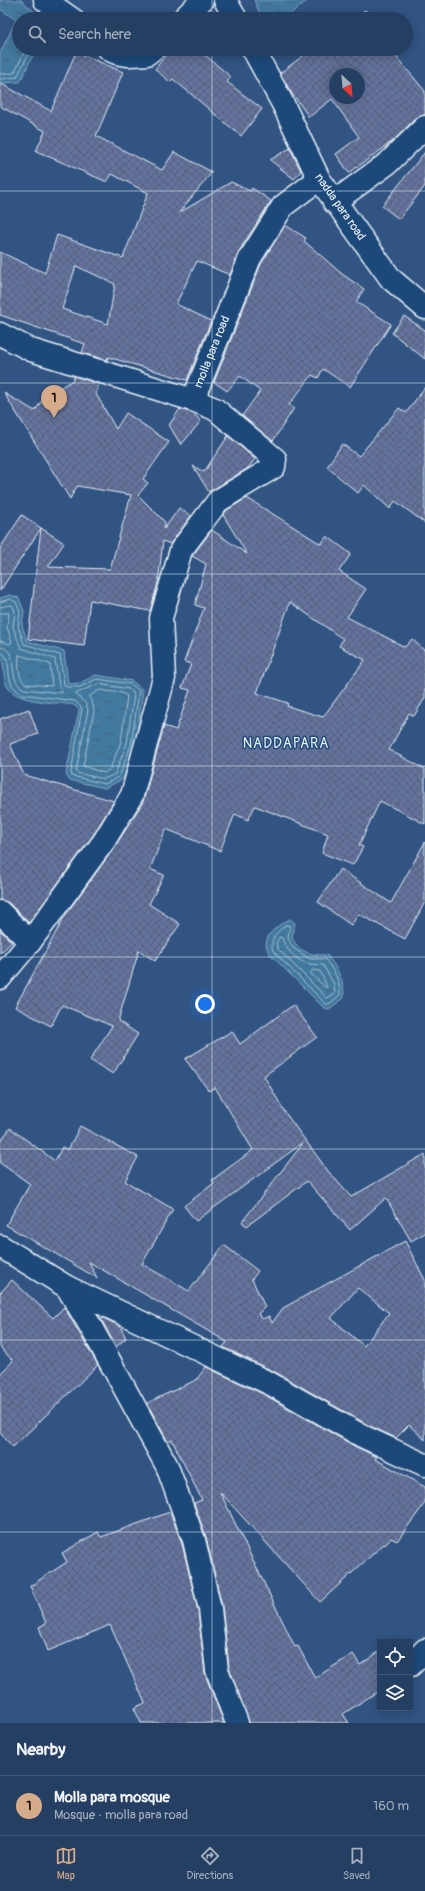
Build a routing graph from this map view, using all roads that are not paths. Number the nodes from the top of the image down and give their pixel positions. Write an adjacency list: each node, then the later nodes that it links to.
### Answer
1 (44, 0): 4 (street)
2 (202, 0): 5 (street)
3 (225, 0): 6 (street)
4 (62, 12)
5 (190, 12)
6 (232, 12)
7 (257, 56): 9 (street, nadda para road)
8 (425, 127): 10 (street)
9 (319, 178): 10 (street, nadda para road); 13 (street, molla para road)
10 (334, 202): 11 (street, nadda para road)
11 (425, 308)
12 (0, 334): 13 (street, molla para road)
13 (193, 400): 15 (street)
14 (0, 912): 15 (street)
15 (30, 942): 16 (street)
16 (0, 978)
17 (0, 1246): 18 (street)
18 (67, 1287): 19 (street); 20 (street)
19 (425, 1464)
20 (237, 1723)

